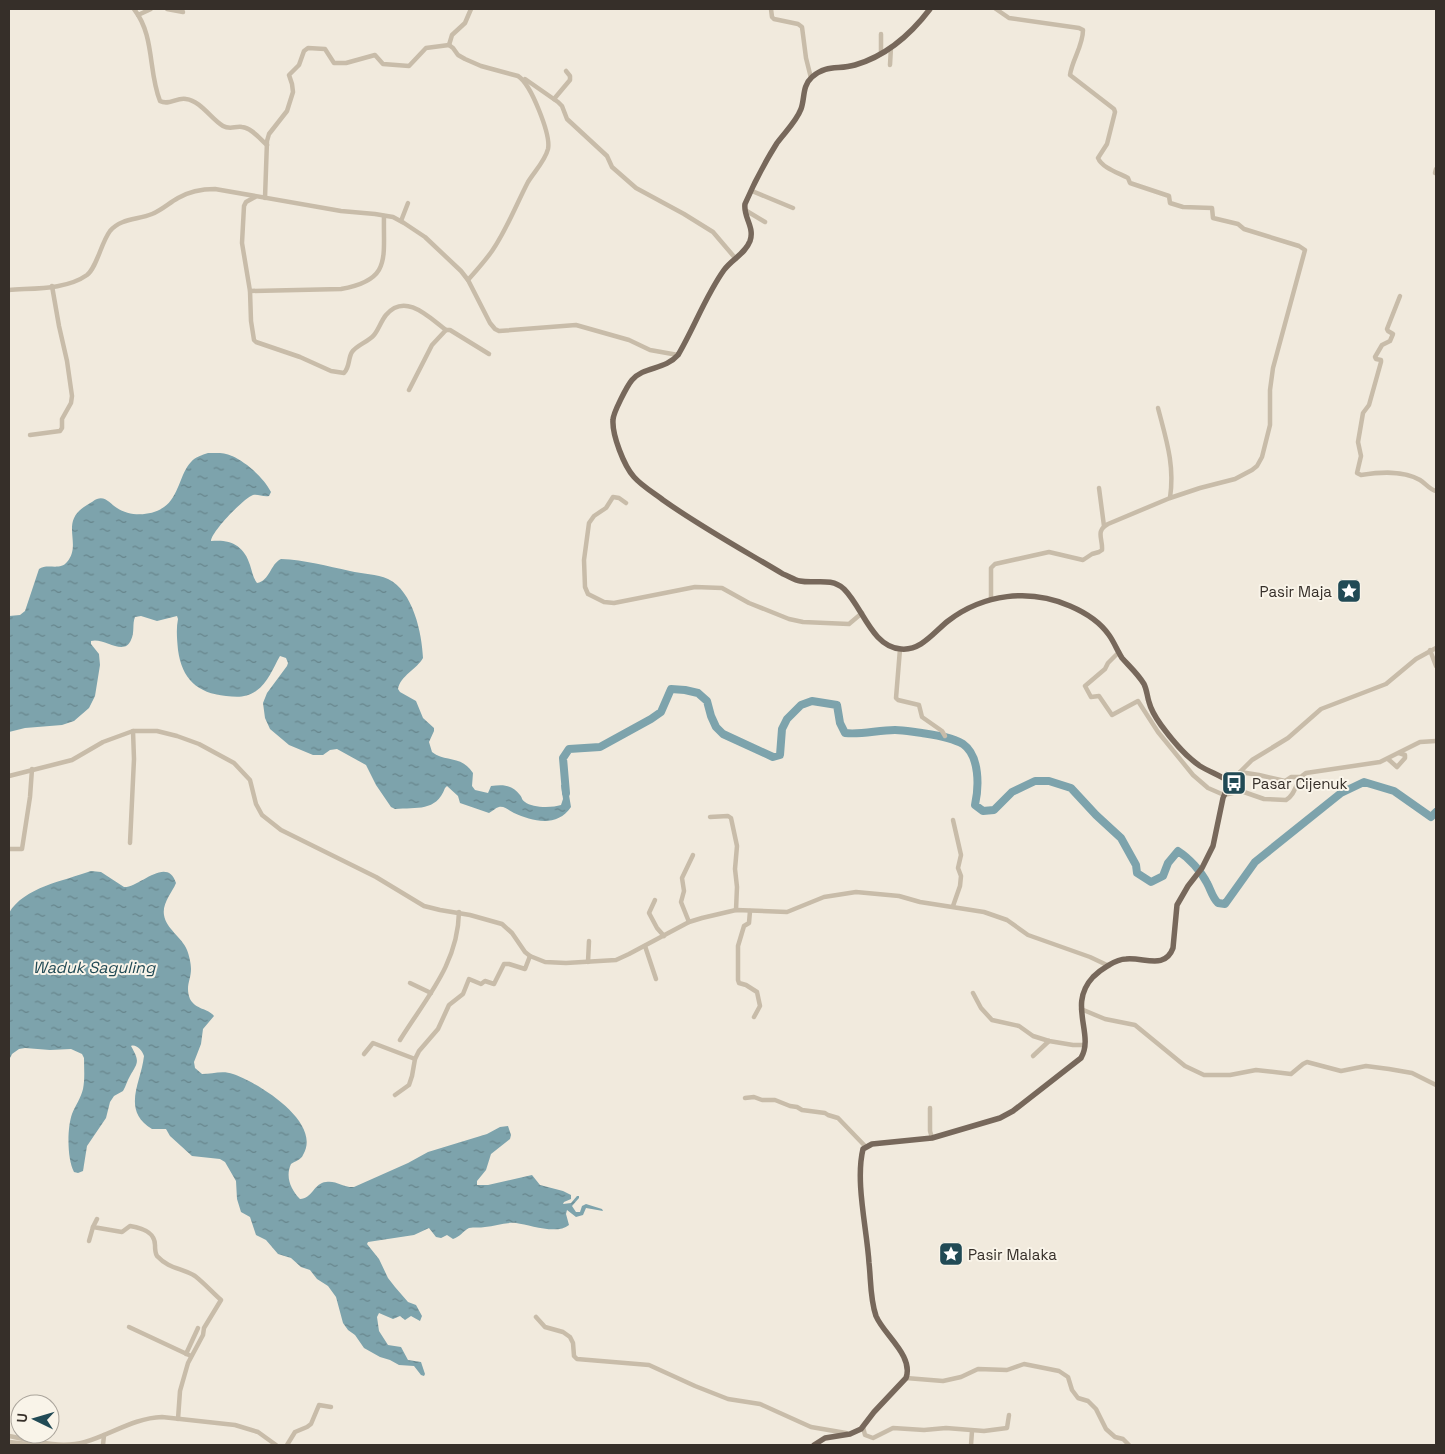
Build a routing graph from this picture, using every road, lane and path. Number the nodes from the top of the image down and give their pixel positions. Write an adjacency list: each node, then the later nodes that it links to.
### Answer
1 (134, 9): 10 (street)
2 (151, 9): 10 (street)
3 (167, 9): 9 (street)
4 (471, 9): 13 (street)
5 (770, 9): 19 (street)
6 (930, 9): 14 (main road)
7 (996, 9): 11 (street)
8 (1007, 9): 11 (street)
9 (183, 12)
10 (138, 15): 21 (street)
11 (1003, 15): 45 (street)
12 (881, 34): 15 (street)
13 (449, 45): 18 (street); 21 (street)
14 (891, 47): 15 (main road); 16 (street)
15 (881, 53): 19 (main road)
16 (890, 65)
17 (566, 71): 20 (street)
18 (523, 78): 20 (street); 32 (street)
19 (811, 78): 22 (main road)
20 (554, 99): 31 (street)
21 (267, 145): 24 (street)
22 (752, 191): 26 (street); 27 (main road)
23 (254, 197): 24 (street); 33 (street); 35 (street)
24 (264, 198): 28 (street)
25 (408, 203): 29 (street)
26 (793, 208)
27 (744, 210): 30 (street); 31 (main road)
28 (384, 216): 29 (street); 35 (street)
29 (400, 221): 32 (street)
30 (764, 222)
31 (736, 260): 39 (main road)
32 (468, 280): 39 (street)
33 (52, 286): 34 (street); 42 (street)
34 (9, 290)
35 (250, 291): 37 (street)
36 (1400, 296): 44 (street)
37 (446, 330): 38 (street); 40 (street)
38 (489, 354)
39 (678, 355): 49 (main road)
40 (409, 390)
41 (1158, 408): 45 (street)
42 (30, 435)
43 (1099, 488): 47 (street)
44 (1436, 491)
45 (1170, 498): 47 (street)
46 (626, 503): 49 (street)
47 (1104, 526): 48 (street)
48 (991, 599): 51 (main road); 53 (main road)
49 (862, 613): 51 (main road)
50 (1436, 648): 52 (street)
51 (900, 649): 56 (street)
52 (1430, 650): 54 (street); 61 (street)
53 (1115, 656): 64 (main road); 65 (street)
54 (1436, 666)
55 (133, 731): 60 (street); 68 (street); 75 (street)
56 (945, 736)
57 (1436, 741): 58 (street)
58 (1399, 753): 59 (street); 59 (street)
59 (1388, 759): 63 (street)
60 (32, 769): 62 (street); 69 (street)
61 (1240, 772): 63 (street); 64 (street)
62 (9, 776)
63 (1300, 777): 65 (street)
64 (1230, 782): 65 (main road)
65 (1224, 795): 82 (main road)
66 (710, 817): 73 (street)
67 (953, 820): 72 (street)
68 (130, 843)
69 (9, 849)
70 (694, 855): 76 (street)
71 (655, 900): 77 (street)
72 (953, 906): 74 (street); 82 (street)
73 (736, 910): 74 (street); 76 (street)
74 (750, 911): 88 (street)
75 (459, 912): 80 (street); 85 (street)
76 (689, 922): 77 (street)
77 (664, 936): 79 (street)
78 (590, 941): 81 (street)
79 (645, 946): 81 (street); 83 (street)
80 (530, 956): 81 (street); 94 (street)
81 (588, 962)
82 (1109, 966): 87 (main road)
83 (656, 979)
84 (410, 983): 85 (street)
85 (431, 993): 89 (street)
86 (973, 993): 90 (street)
87 (1081, 1009): 91 (main road); 95 (street)
88 (754, 1017)
89 (400, 1040)
90 (1050, 1041): 91 (street); 93 (street)
91 (1084, 1045): 99 (main road)
92 (364, 1054): 94 (street)
93 (1033, 1056)
94 (415, 1059): 96 (street)
95 (1436, 1085)
96 (395, 1094)
97 (745, 1098): 100 (street)
98 (930, 1108): 99 (street)
99 (932, 1138): 100 (main road)
100 (866, 1146): 108 (main road)
101 (97, 1218): 102 (street)
102 (92, 1227): 103 (street); 106 (street)
103 (89, 1240)
104 (536, 1317): 114 (street)
105 (128, 1327): 107 (street)
106 (204, 1332): 107 (street); 107 (street)
107 (188, 1355): 111 (street)
108 (906, 1378): 112 (main road); 122 (street)
109 (331, 1407): 119 (street)
110 (1009, 1416): 113 (street)
111 (178, 1419): 115 (street); 118 (street)
112 (863, 1426): 113 (street); 114 (main road)
113 (972, 1431): 121 (street)
114 (850, 1434): 120 (main road)
115 (104, 1435): 116 (street); 117 (street)
116 (60, 1443)
117 (103, 1445)
118 (276, 1445)
119 (287, 1445)
120 (814, 1445)
121 (971, 1445)
122 (1129, 1445)

